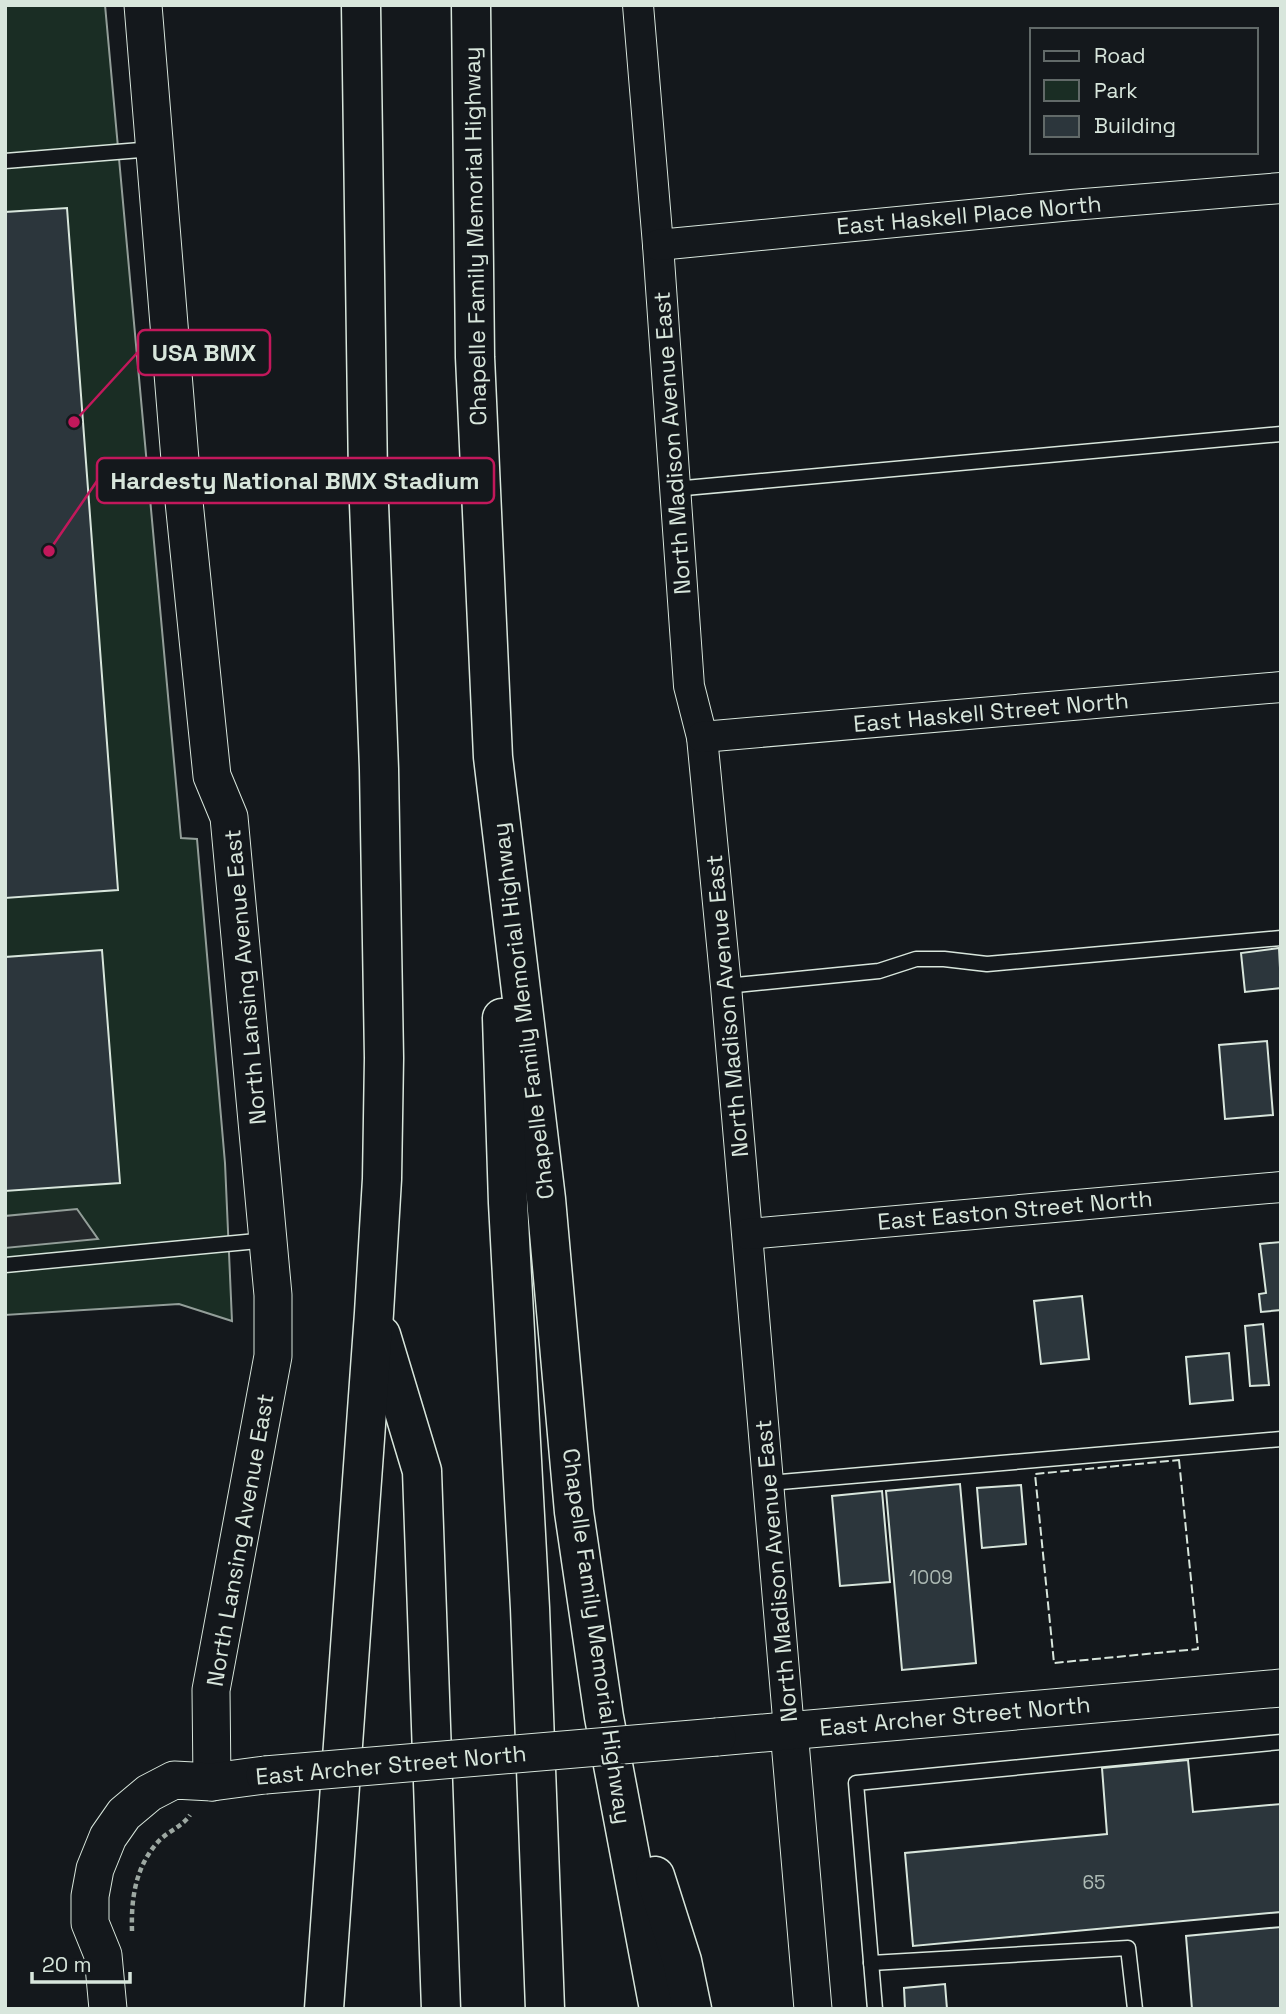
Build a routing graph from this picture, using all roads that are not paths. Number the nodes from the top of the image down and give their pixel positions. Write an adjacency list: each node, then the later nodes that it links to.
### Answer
1 (143, 5): 5 (street, North Lansing Avenue East)
2 (361, 5): 20 (highway)
3 (471, 5): 13 (highway, Chapelle Family Memorial Highway)
4 (638, 5): 8 (street, North Madison Avenue East)
5 (155, 149): 6 (lane); 18 (street, North Lansing Avenue East)
6 (5, 161)
7 (1281, 188): 8 (street, East Haskell Place North)
8 (658, 245): 10 (street, North Madison Avenue East)
9 (1281, 434): 10 (lane)
10 (674, 489): 12 (street, North Madison Avenue East)
11 (1281, 687): 12 (street, East Haskell Street North)
12 (702, 737): 15 (street, North Madison Avenue East)
13 (493, 757): 24 (highway, Chapelle Family Memorial Highway); 32 (highway)
14 (1281, 938): 15 (lane)
15 (726, 986): 17 (street, North Madison Avenue East)
16 (1281, 1186): 17 (street, East Easton Street North)
17 (748, 1234): 22 (street, North Madison Avenue East)
18 (269, 1240): 19 (lane); 27 (street, North Lansing Avenue East)
19 (5, 1265)
20 (374, 1313): 30 (highway); 31 (highway)
21 (1281, 1439): 22 (lane)
22 (769, 1483): 25 (street, North Madison Avenue East)
23 (1281, 1688): 25 (street, East Archer Street North)
24 (604, 1717): 33 (highway, Chapelle Family Memorial Highway); 34 (highway)
25 (789, 1730): 27 (street, East Archer Street North, bridge); 35 (street, North Madison Avenue East)
26 (1281, 1742): 28 (lane)
27 (212, 1782): 29 (street, East Archer Street North)
28 (871, 1963): 36 (lane); 37 (lane)
29 (108, 2009)
30 (324, 2009)
31 (441, 2009)
32 (545, 2009)
33 (659, 2009)
34 (692, 2009)
35 (813, 2009)
36 (875, 2009)
37 (1135, 2009)

